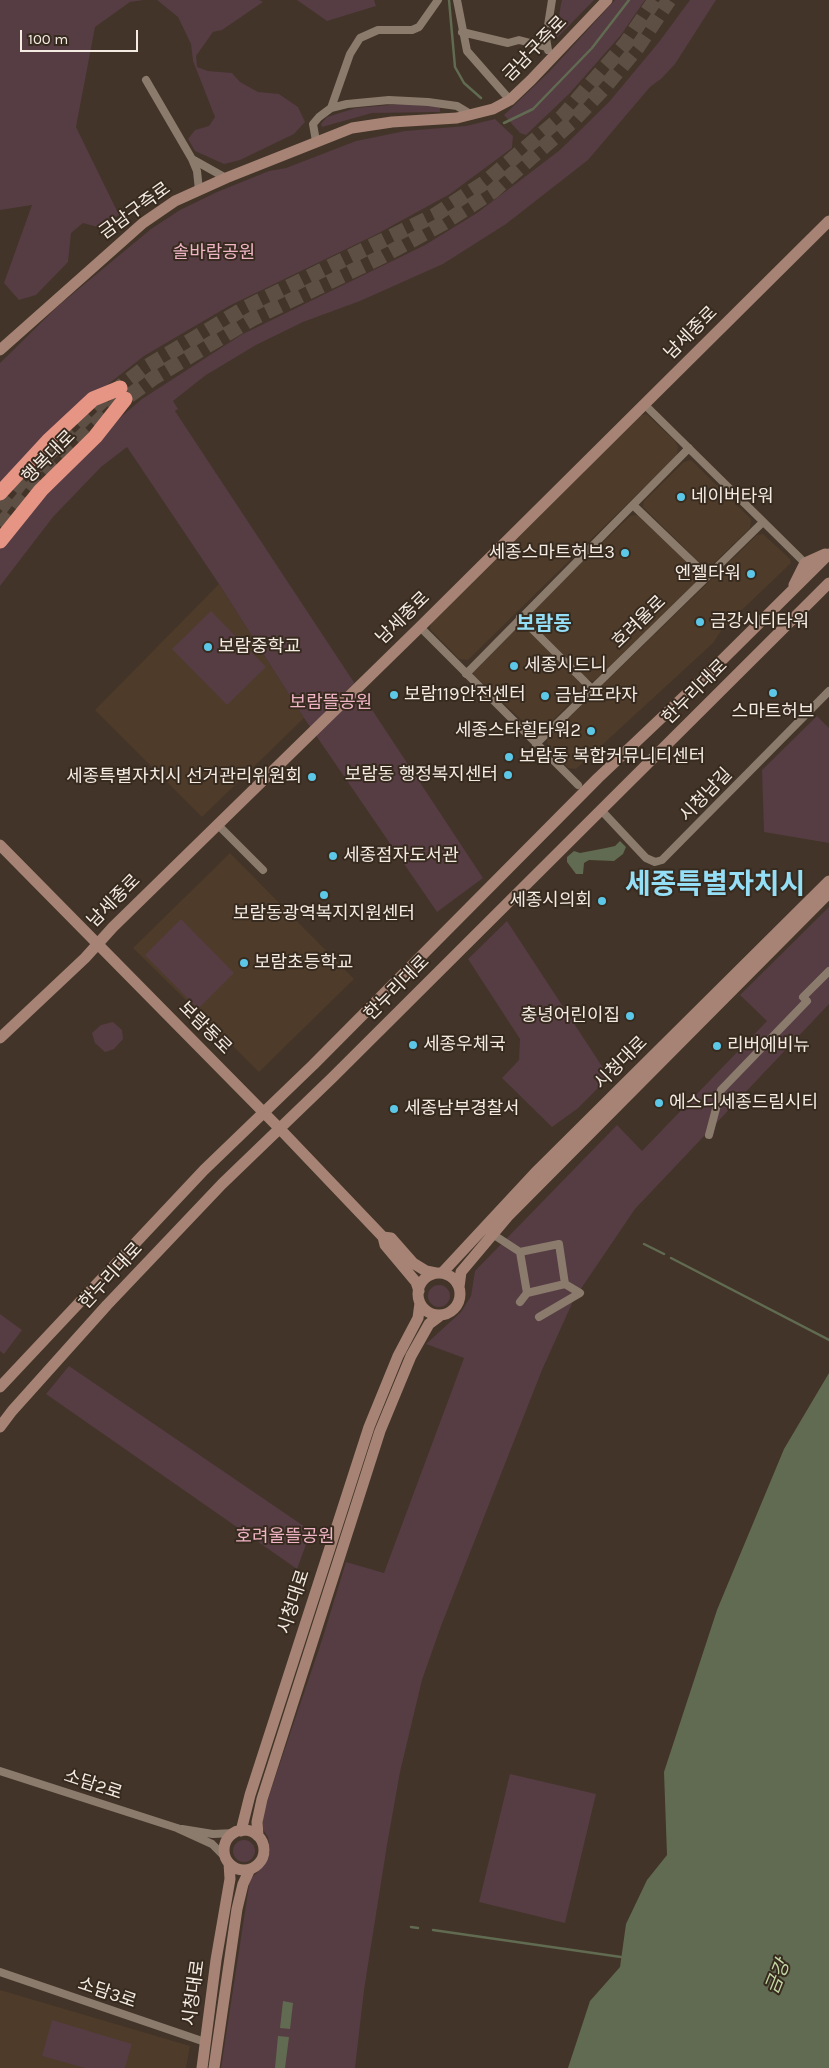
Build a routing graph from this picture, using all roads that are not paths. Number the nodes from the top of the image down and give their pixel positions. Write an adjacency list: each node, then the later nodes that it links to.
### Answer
1 (438, 0): 9 (street)
2 (458, 0): 5 (street, 금남구즉로)
3 (552, 0): 6 (street)
4 (607, 0): 6 (street, 금남구즉로)
5 (462, 32): 6 (street); 8 (street, 금남구즉로)
6 (549, 52): 8 (street, 금남구즉로)
7 (146, 80): 12 (street)
8 (510, 100): 10 (street, 금남구즉로)
9 (331, 108): 10 (street); 11 (street)
10 (472, 116): 11 (street, 금남구즉로)
11 (316, 141): 13 (street, 금남구즉로)
12 (192, 159): 13 (street); 14 (street)
13 (226, 178): 14 (street, 금남구즉로)
14 (199, 190): 16 (street, 금남구즉로)
15 (829, 221): 17 (street, 남세종로)
16 (0, 350)
17 (644, 404): 18 (street); 29 (street, 남세종로)
18 (689, 448): 20 (street); 21 (street)
19 (0, 493): 22 (highway, 행복대로)
20 (633, 505): 25 (street); 28 (street)
21 (763, 522): 24 (street); 25 (street, 호려울로)
22 (0, 541)
23 (829, 553): 24 (street); 27 (street, 한누리대로)
24 (805, 563): 27 (street)
25 (707, 576): 31 (street, 호려울로)
26 (827, 589): 37 (street, 한누리대로)
27 (789, 594): 34 (street, 한누리대로)
28 (520, 617): 30 (street); 31 (street)
29 (420, 627): 30 (street); 38 (street, 남세종로)
30 (466, 674): 33 (street)
31 (592, 689): 33 (street, 호려울로)
32 (829, 691): 37 (street, 시청남길)
33 (536, 744): 35 (street)
34 (598, 778): 35 (street); 36 (street, 한누리대로)
35 (578, 785): 36 (street)
36 (572, 806): 46 (street, 한누리대로)
37 (601, 810): 47 (street, 한누리대로)
38 (217, 824): 40 (street); 43 (street, 남세종로)
39 (0, 845): 43 (street, 보람동로)
40 (263, 870)
41 (829, 881): 52 (street, 시청대로)
42 (829, 893): 54 (street, 시청대로)
43 (97, 942): 45 (street, 남세종로); 46 (street, 보람동로)
44 (829, 971): 48 (street)
45 (0, 1038)
46 (264, 1113): 47 (street, 보람동로); 61 (street, 한누리대로)
47 (280, 1129): 50 (street, 보람동로); 62 (street, 한누리대로)
48 (709, 1135)
49 (497, 1236): 51 (street)
50 (383, 1237): 52 (street); 55 (street)
51 (520, 1252): 53 (street); 56 (street)
52 (439, 1273): 54 (street); 55 (street)
53 (565, 1284): 56 (street); 60 (street)
54 (459, 1287): 59 (street)
55 (418, 1291): 58 (street)
56 (527, 1293): 57 (street)
57 (520, 1302)
58 (420, 1303): 59 (street); 65 (street, 시청대로)
59 (441, 1315): 66 (street, 시청대로)
60 (539, 1316)
61 (0, 1387)
62 (0, 1428)
63 (0, 1771): 64 (street, 소담2로)
64 (177, 1828): 65 (street); 67 (street)
65 (238, 1832): 66 (street); 67 (street)
66 (258, 1836): 68 (street)
67 (227, 1860): 68 (street); 70 (street, 시청대로)
68 (250, 1869): 72 (street, 시청대로)
69 (0, 1972): 70 (street, 소담3로)
70 (205, 2042): 71 (street, 시청대로)
71 (202, 2068)
72 (214, 2068)

